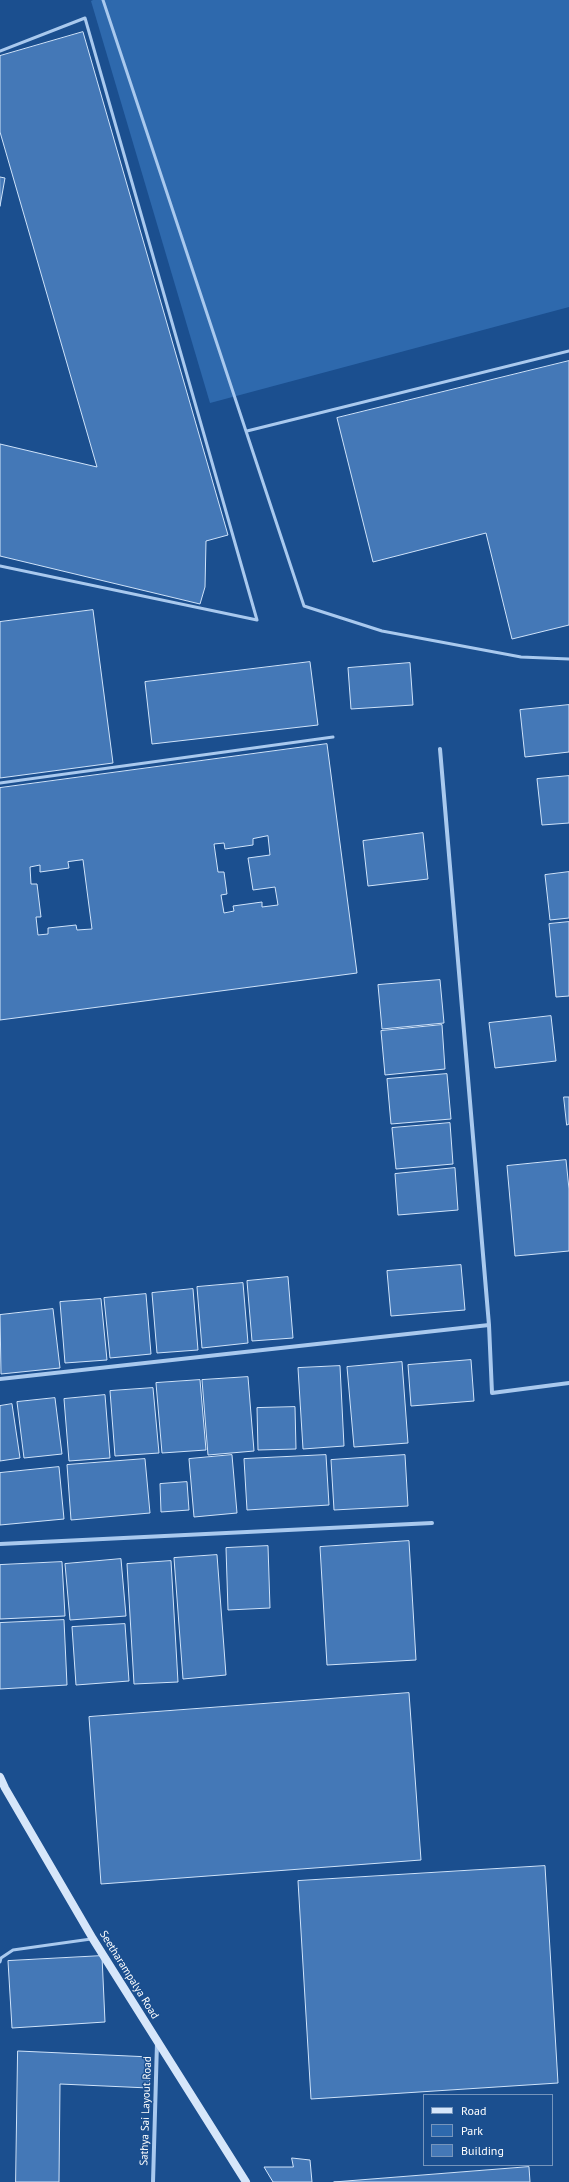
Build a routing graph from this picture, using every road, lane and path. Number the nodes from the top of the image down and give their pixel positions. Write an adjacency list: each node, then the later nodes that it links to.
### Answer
1 (103, 0): 4 (lane)
2 (0, 51): 5 (lane)
3 (569, 351): 4 (lane)
4 (247, 431): 6 (lane)
5 (0, 566)
6 (569, 659)
7 (333, 737): 9 (lane)
8 (440, 749): 10 (street)
9 (0, 783)
10 (489, 1325): 11 (street); 12 (street)
11 (0, 1379)
12 (569, 1383)
13 (432, 1523): 14 (street)
14 (0, 1544)
15 (0, 1777): 16 (street, Seetharampalya Road)
16 (93, 1939): 17 (lane); 18 (street, Seetharampalya Road)
17 (0, 1962)
18 (157, 2040): 19 (street, Sathya Sai Layout Road); 20 (street, Seetharampalya Road)
19 (153, 2182)
20 (246, 2182)

